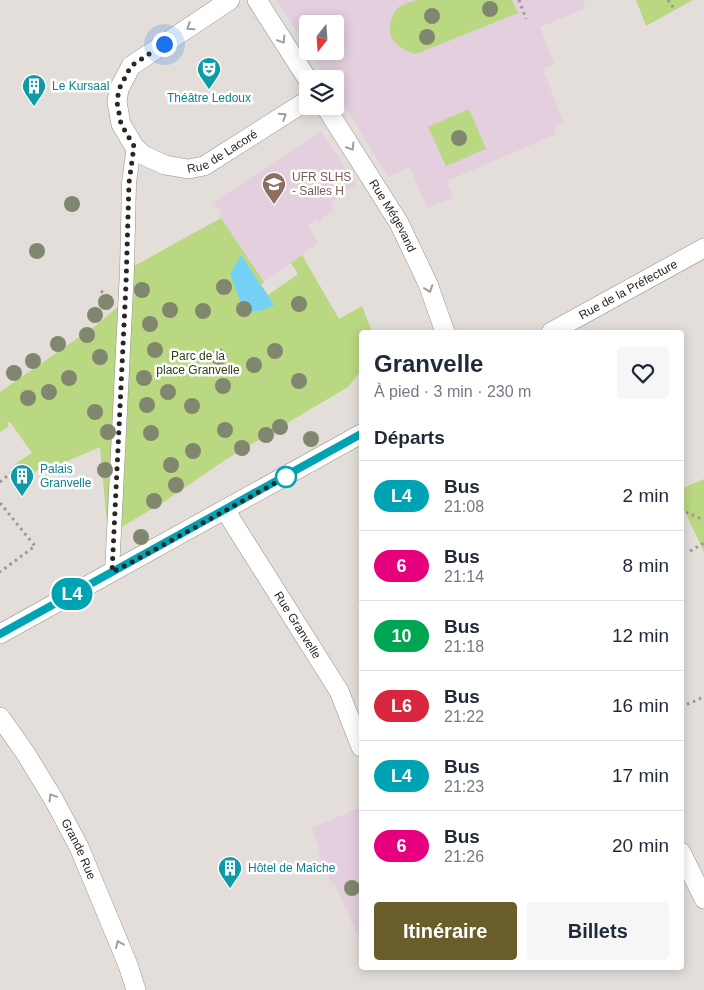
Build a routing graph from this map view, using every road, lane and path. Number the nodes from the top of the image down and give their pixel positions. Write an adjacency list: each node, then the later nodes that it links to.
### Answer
1 (230, 0): 10 (street, one-way to 10)
2 (257, 0): 7 (street, one-way to 7)
3 (519, 0): 6 (path)
4 (668, 0): 5 (path)
5 (675, 10)
6 (526, 19)
7 (302, 70)
8 (299, 106): 10 (street, Rue de Lacoré, one-way to 8)
9 (331, 115): 12 (street, Rue Mégevand, one-way to 12)
10 (134, 146): 24 (street)
11 (704, 248): 13 (street, Rue de la Préfecture)
12 (444, 330)
13 (555, 330)
14 (359, 435): 18 (street)
15 (19, 466): 16 (path)
16 (0, 482)
17 (0, 503): 23 (path)
18 (225, 510): 24 (street); 29 (street, Rue Granvelle)
19 (686, 512): 20 (path)
20 (704, 520)
21 (704, 543): 22 (path)
22 (690, 550)
23 (0, 572)
24 (112, 572): 25 (street)
25 (0, 634)
26 (704, 697): 27 (path)
27 (684, 706)
28 (0, 717): 32 (street, Grande Rue, one-way to 28)
29 (359, 741)
30 (684, 858): 31 (street)
31 (704, 899)
32 (136, 990)

